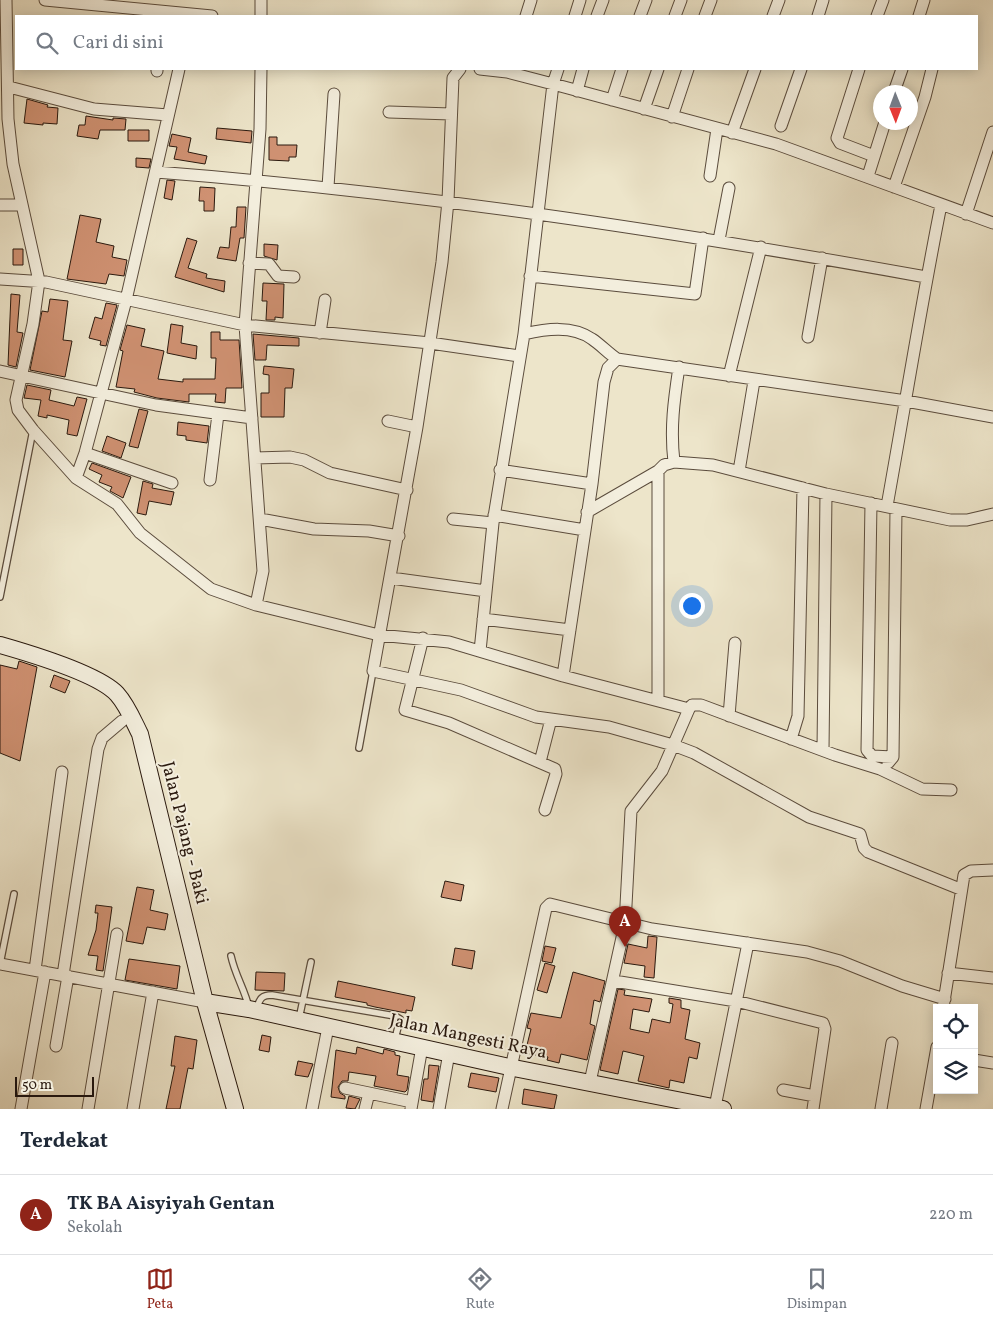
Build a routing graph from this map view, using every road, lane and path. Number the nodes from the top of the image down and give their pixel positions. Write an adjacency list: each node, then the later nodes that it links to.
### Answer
1 (6, 0): 45 (street)
2 (46, 0): 14 (street)
3 (261, 0): 17 (street)
4 (531, 0): 18 (street)
5 (580, 0): 19 (street)
6 (603, 0): 20 (street)
7 (646, 0): 21 (street)
8 (681, 0): 22 (street)
9 (711, 0): 23 (street)
10 (779, 0): 24 (street)
11 (823, 0): 25 (street)
12 (882, 0): 26 (street)
13 (924, 0): 27 (street)
14 (121, 4): 15 (street)
15 (164, 14): 16 (street)
16 (192, 15)
17 (261, 15)
18 (526, 15)
19 (575, 15)
20 (597, 15)
21 (640, 15)
22 (675, 15)
23 (705, 15)
24 (773, 15)
25 (818, 15)
26 (877, 15)
27 (919, 15)
28 (179, 70): 52 (street)
29 (261, 70): 64 (street)
30 (459, 70): 51 (street)
31 (494, 70): 42 (street)
32 (558, 70): 43 (street)
33 (583, 70): 46 (street)
34 (622, 70): 48 (street)
35 (658, 70): 49 (street)
36 (688, 70): 53 (street)
37 (755, 70): 59 (street)
38 (800, 70): 55 (street)
39 (859, 70): 60 (street)
40 (902, 70): 44 (street)
41 (932, 70): 66 (street)
42 (508, 71): 43 (street)
43 (553, 84): 46 (street); 72 (street)
44 (896, 85)
45 (10, 86): 52 (street); 54 (street)
46 (577, 91): 48 (street)
47 (334, 94): 65 (street)
48 (612, 100): 49 (street)
49 (644, 109): 53 (street)
50 (389, 112): 51 (street)
51 (451, 114): 68 (street)
52 (168, 115): 61 (street)
53 (672, 117): 56 (street)
54 (4, 119): 70 (street)
55 (781, 126)
56 (718, 129): 59 (street); 62 (street)
57 (882, 130): 60 (street)
58 (993, 132): 73 (street)
59 (732, 133): 63 (street)
60 (874, 156): 63 (street)
61 (156, 172): 64 (street); 85 (street)
62 (710, 176)
63 (868, 176): 66 (street)
64 (256, 180): 65 (street); 79 (street)
65 (328, 187): 68 (street)
66 (894, 187): 71 (street)
67 (729, 188): 76 (street)
68 (448, 200): 72 (street); 91 (street)
69 (0, 205): 70 (street)
70 (22, 205): 84 (street)
71 (941, 205): 73 (street); 82 (street)
72 (540, 212): 75 (street); 80 (street)
73 (966, 214): 74 (street)
74 (993, 223)
75 (703, 238): 76 (street); 80 (street)
76 (719, 240): 77 (street)
77 (761, 247): 78 (street); 97 (street)
78 (822, 258): 82 (street); 90 (street)
79 (250, 263): 81 (street); 87 (street)
80 (530, 276): 89 (street)
81 (294, 277)
82 (926, 277): 100 (street)
83 (0, 279): 84 (street)
84 (42, 281): 85 (street); 96 (street)
85 (126, 300): 87 (street); 99 (street)
86 (325, 300): 88 (street)
87 (245, 325): 88 (street); 103 (street)
88 (320, 333): 91 (street)
89 (524, 334): 92 (street); 93 (street)
90 (808, 337)
91 (430, 343): 92 (street); 105 (street)
92 (519, 356): 110 (street)
93 (617, 359): 94 (street); 116 (street)
94 (680, 367): 97 (street); 109 (street)
95 (0, 371): 96 (street)
96 (21, 375): 99 (street); 106 (street)
97 (730, 376): 98 (street)
98 (754, 381): 100 (street); 111 (street)
99 (100, 393): 101 (street); 107 (street)
100 (906, 402): 102 (street); 121 (street)
101 (218, 414): 103 (street); 114 (street)
102 (993, 417)
103 (252, 418): 108 (street)
104 (388, 421): 105 (street)
105 (417, 428): 118 (street)
106 (32, 430): 113 (street); 131 (lane)
107 (85, 453): 113 (street); 115 (street)
108 (255, 458): 118 (street); 124 (street)
109 (674, 462): 111 (street); 112 (street)
110 (500, 470): 116 (street); 126 (street)
111 (740, 471): 117 (street)
112 (658, 472): 122 (street); 143 (street)
113 (76, 478): 132 (street)
114 (210, 480)
115 (172, 483)
116 (592, 484): 122 (street)
117 (803, 488): 119 (street); 148 (street)
118 (406, 490): 128 (street)
119 (826, 494): 120 (street); 151 (street)
120 (871, 503): 121 (street); 152 (street)
121 (892, 508): 123 (street); 152 (street)
122 (587, 512): 127 (street)
123 (993, 514)
124 (260, 519): 128 (street); 132 (street)
125 (453, 519): 126 (street)
126 (493, 519): 127 (street); 130 (street)
127 (585, 530): 134 (street)
128 (399, 536): 129 (street)
129 (391, 578): 130 (street); 135 (street)
130 (486, 591): 133 (street)
131 (0, 597)
132 (256, 605): 135 (street)
133 (483, 619): 134 (street); 139 (street)
134 (570, 630): 141 (street)
135 (379, 635): 136 (street); 140 (street)
136 (423, 638): 139 (street); 142 (street)
137 (735, 643): 146 (street)
138 (0, 645): 145 (main road, Jalan Pajang - Baki)
139 (480, 651): 141 (street)
140 (373, 671): 142 (street); 150 (lane)
141 (563, 676): 143 (street)
142 (414, 679): 147 (street); 153 (street)
143 (658, 700): 144 (street)
144 (689, 708): 146 (street); 149 (street)
145 (126, 716): 169 (street); 176 (main road, Jalan Pajang - Baki)
146 (729, 716): 148 (street)
147 (552, 719): 149 (street); 153 (street)
148 (791, 738): 151 (street)
149 (673, 745): 159 (street); 161 (street)
150 (359, 748)
151 (823, 750): 154 (street)
152 (893, 757): 154 (street)
153 (540, 762): 157 (street)
154 (882, 770): 156 (street)
155 (62, 772): 167 (street)
156 (951, 790)
157 (545, 810)
158 (993, 870): 159 (street)
159 (960, 889): 168 (street)
160 (14, 894): 166 (lane)
161 (625, 924): 163 (street); 171 (street); 188 (street)
162 (117, 934): 172 (street)
163 (748, 943): 175 (street); 177 (street)
164 (231, 956): 178 (lane)
165 (312, 962): 174 (lane)
166 (0, 964): 167 (street)
167 (40, 971): 169 (street); 197 (street)
168 (948, 972): 170 (street); 177 (street)
169 (65, 976): 172 (street); 183 (street)
170 (993, 978)
171 (614, 981): 175 (street); 190 (street)
172 (110, 984): 173 (street); 198 (street)
173 (153, 992): 176 (street); 199 (street)
174 (304, 999): 178 (lane); 179 (lane); 181 (lane)
175 (736, 1001): 194 (street); 196 (street)
176 (205, 1002): 178 (main road, Jalan Mangesti Raya); 200 (main road, Jalan Pajang - Baki)
177 (944, 1003)
178 (252, 1010): 179 (main road, Jalan Mangesti Raya)
179 (298, 1021): 180 (main road, Jalan Mangesti Raya)
180 (328, 1027): 181 (main road, Jalan Mangesti Raya); 201 (street)
181 (395, 1042): 184 (main road, Jalan Mangesti Raya)
182 (892, 1043): 206 (street)
183 (56, 1046)
184 (422, 1047): 185 (main road, Jalan Mangesti Raya); 195 (street)
185 (449, 1053): 188 (main road, Jalan Mangesti Raya); 203 (street)
186 (978, 1061): 187 (street)
187 (993, 1063)
188 (509, 1067): 190 (main road, Jalan Mangesti Raya); 204 (street)
189 (933, 1069): 207 (street)
190 (590, 1082): 196 (main road, Jalan Mangesti Raya)
191 (345, 1088): 193 (street)
192 (783, 1090): 194 (street)
193 (369, 1093): 195 (street); 202 (street)
194 (815, 1096): 205 (street)
195 (412, 1106)
196 (719, 1108)
197 (21, 1109)
198 (88, 1109)
199 (133, 1109)
200 (234, 1109)
201 (312, 1109)
202 (366, 1109)
203 (439, 1109)
204 (502, 1109)
205 (813, 1109)
206 (881, 1109)
207 (926, 1109)

